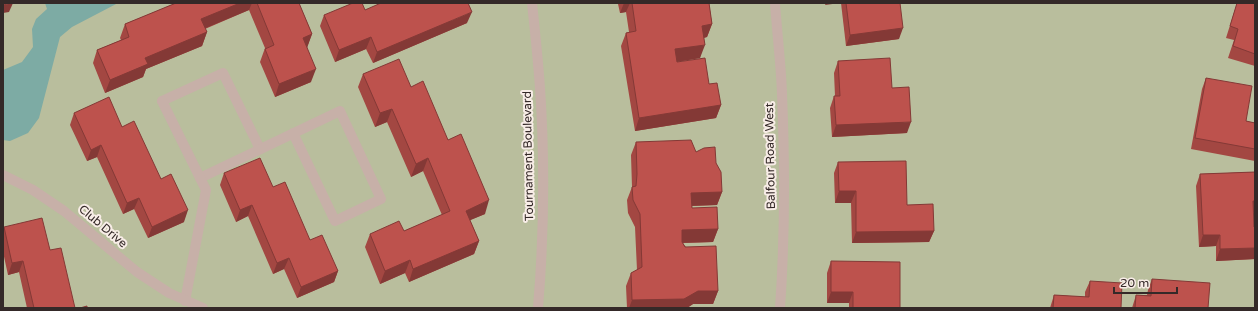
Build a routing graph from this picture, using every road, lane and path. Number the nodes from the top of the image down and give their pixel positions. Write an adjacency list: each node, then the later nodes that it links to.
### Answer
1 (532, 3): 9 (street, Tournament Boulevard)
2 (775, 3): 10 (street, Balfour Road West)
3 (293, 133): 3 (street); 4 (street)
4 (260, 149): 6 (street); 6 (street)
5 (3, 175): 7 (street, Club Drive)
6 (200, 178): 7 (street)
7 (185, 301): 8 (street, Club Drive)
8 (203, 308)
9 (538, 308)
10 (780, 308)

